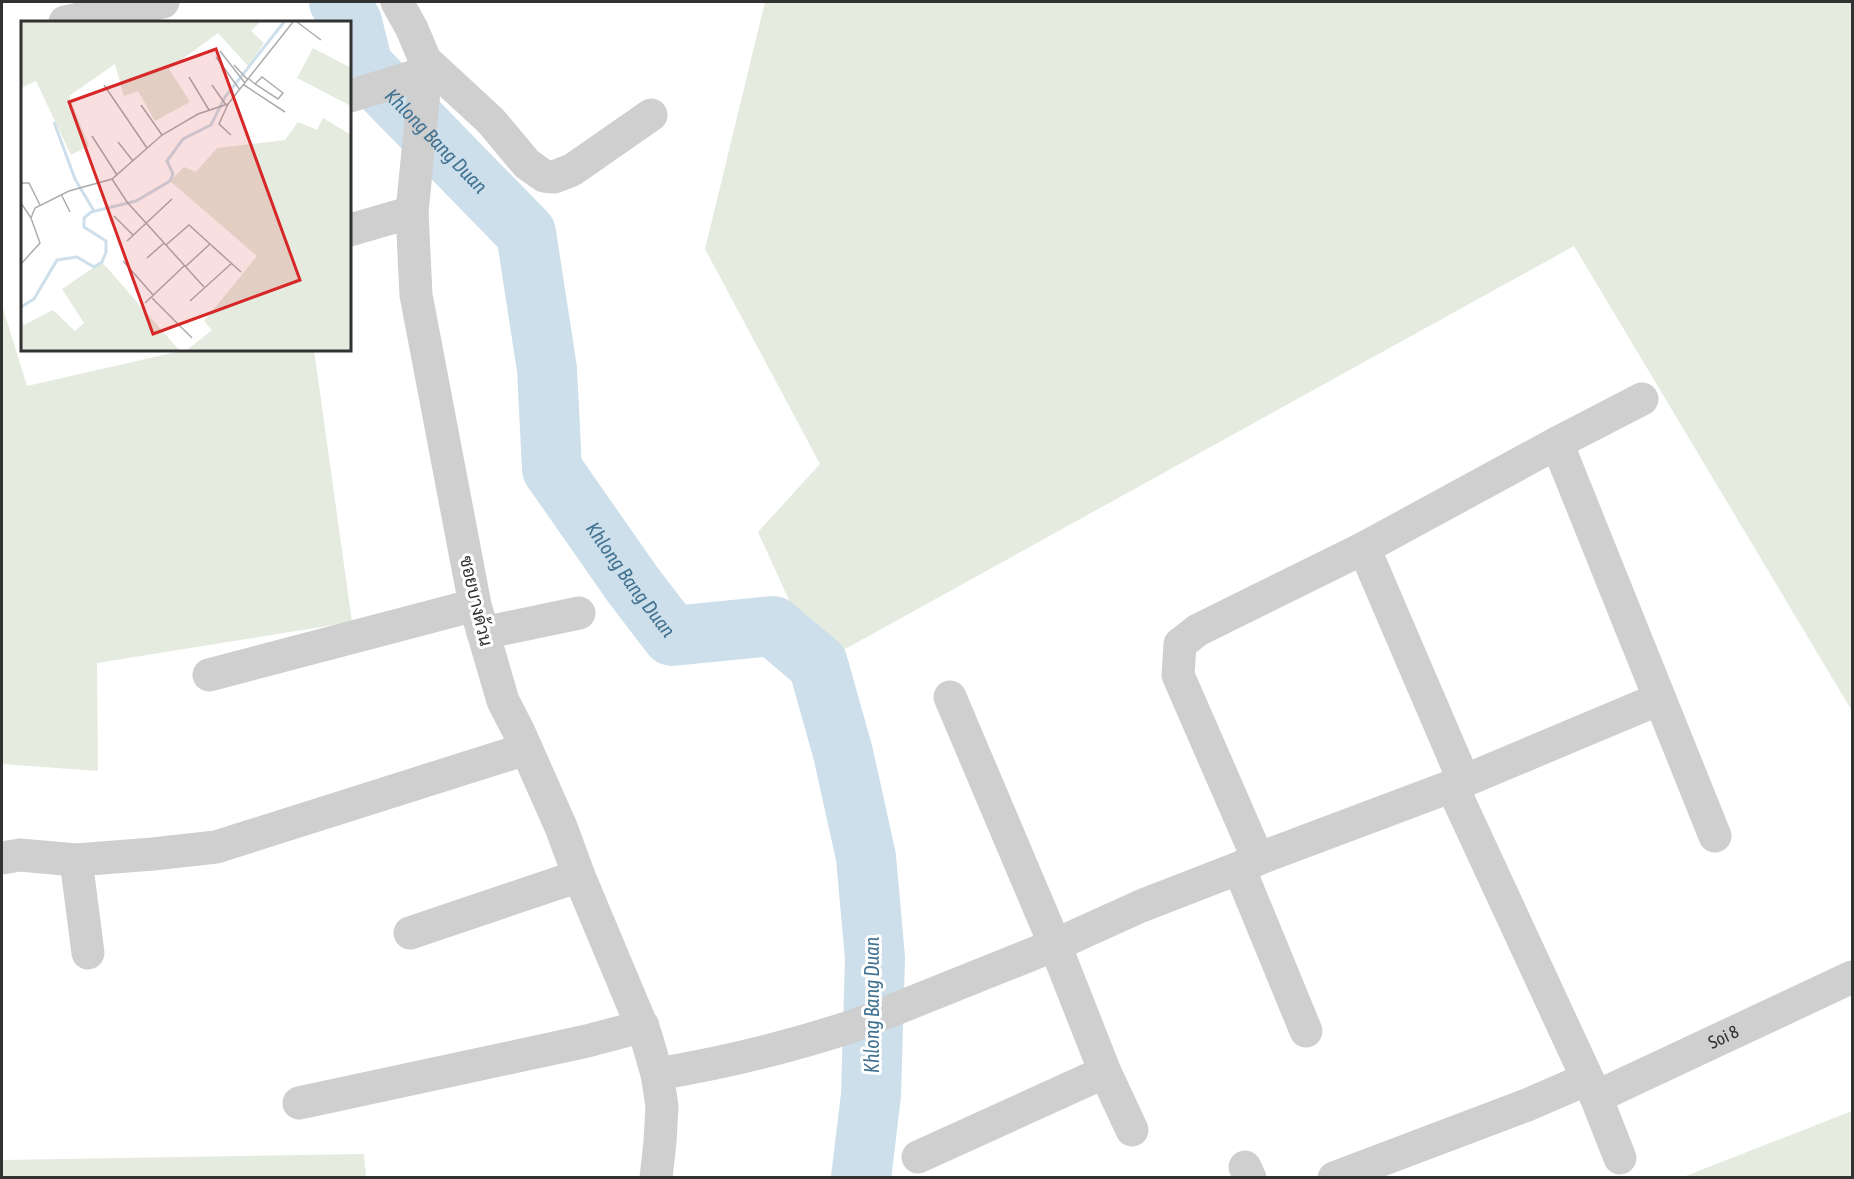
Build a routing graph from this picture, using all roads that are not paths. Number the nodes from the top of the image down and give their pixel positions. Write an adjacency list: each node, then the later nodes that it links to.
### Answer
1 (163, 2): 3 (street)
2 (397, 2): 4 (street, ซอยบางด้วน)
3 (70, 21)
4 (418, 77): 5 (street); 6 (street); 7 (street, ซอยบางด้วน)
5 (355, 94)
6 (651, 115)
7 (414, 198): 8 (street); 13 (street, ซอยบางด้วน)
8 (351, 230)
9 (1642, 399): 10 (street)
10 (1557, 443): 11 (street); 16 (street)
11 (1364, 548): 18 (street); 22 (street)
12 (579, 613): 13 (street)
13 (479, 619): 14 (street); 17 (street, ซอยบางด้วน)
14 (209, 675)
15 (950, 697): 25 (street)
16 (1659, 699): 18 (street); 19 (street)
17 (526, 749): 21 (street); 23 (street, ซอยบางด้วน)
18 (1458, 784): 22 (street); 32 (street)
19 (1715, 836)
20 (2, 858): 21 (street)
21 (76, 860): 26 (street)
22 (1249, 864): 25 (street); 29 (street)
23 (579, 876): 24 (street); 28 (street, ซอยบางด้วน)
24 (410, 933)
25 (1055, 945): 30 (street); 31 (street)
26 (88, 953)
27 (1852, 977): 32 (street, Soi 8)
28 (643, 1026): 31 (street, ซอยบางด้วน); 33 (street)
29 (1306, 1031)
30 (1106, 1072): 34 (street); 35 (street)
31 (657, 1074): 38 (street, ซอยบางด้วน)
32 (1592, 1088): 36 (street); 37 (street, Soi 8)
33 (299, 1103)
34 (1132, 1130)
35 (918, 1156)
36 (1620, 1158)
37 (1387, 1168): 39 (street, Soi 8)
38 (656, 1178)
39 (1334, 1178)

